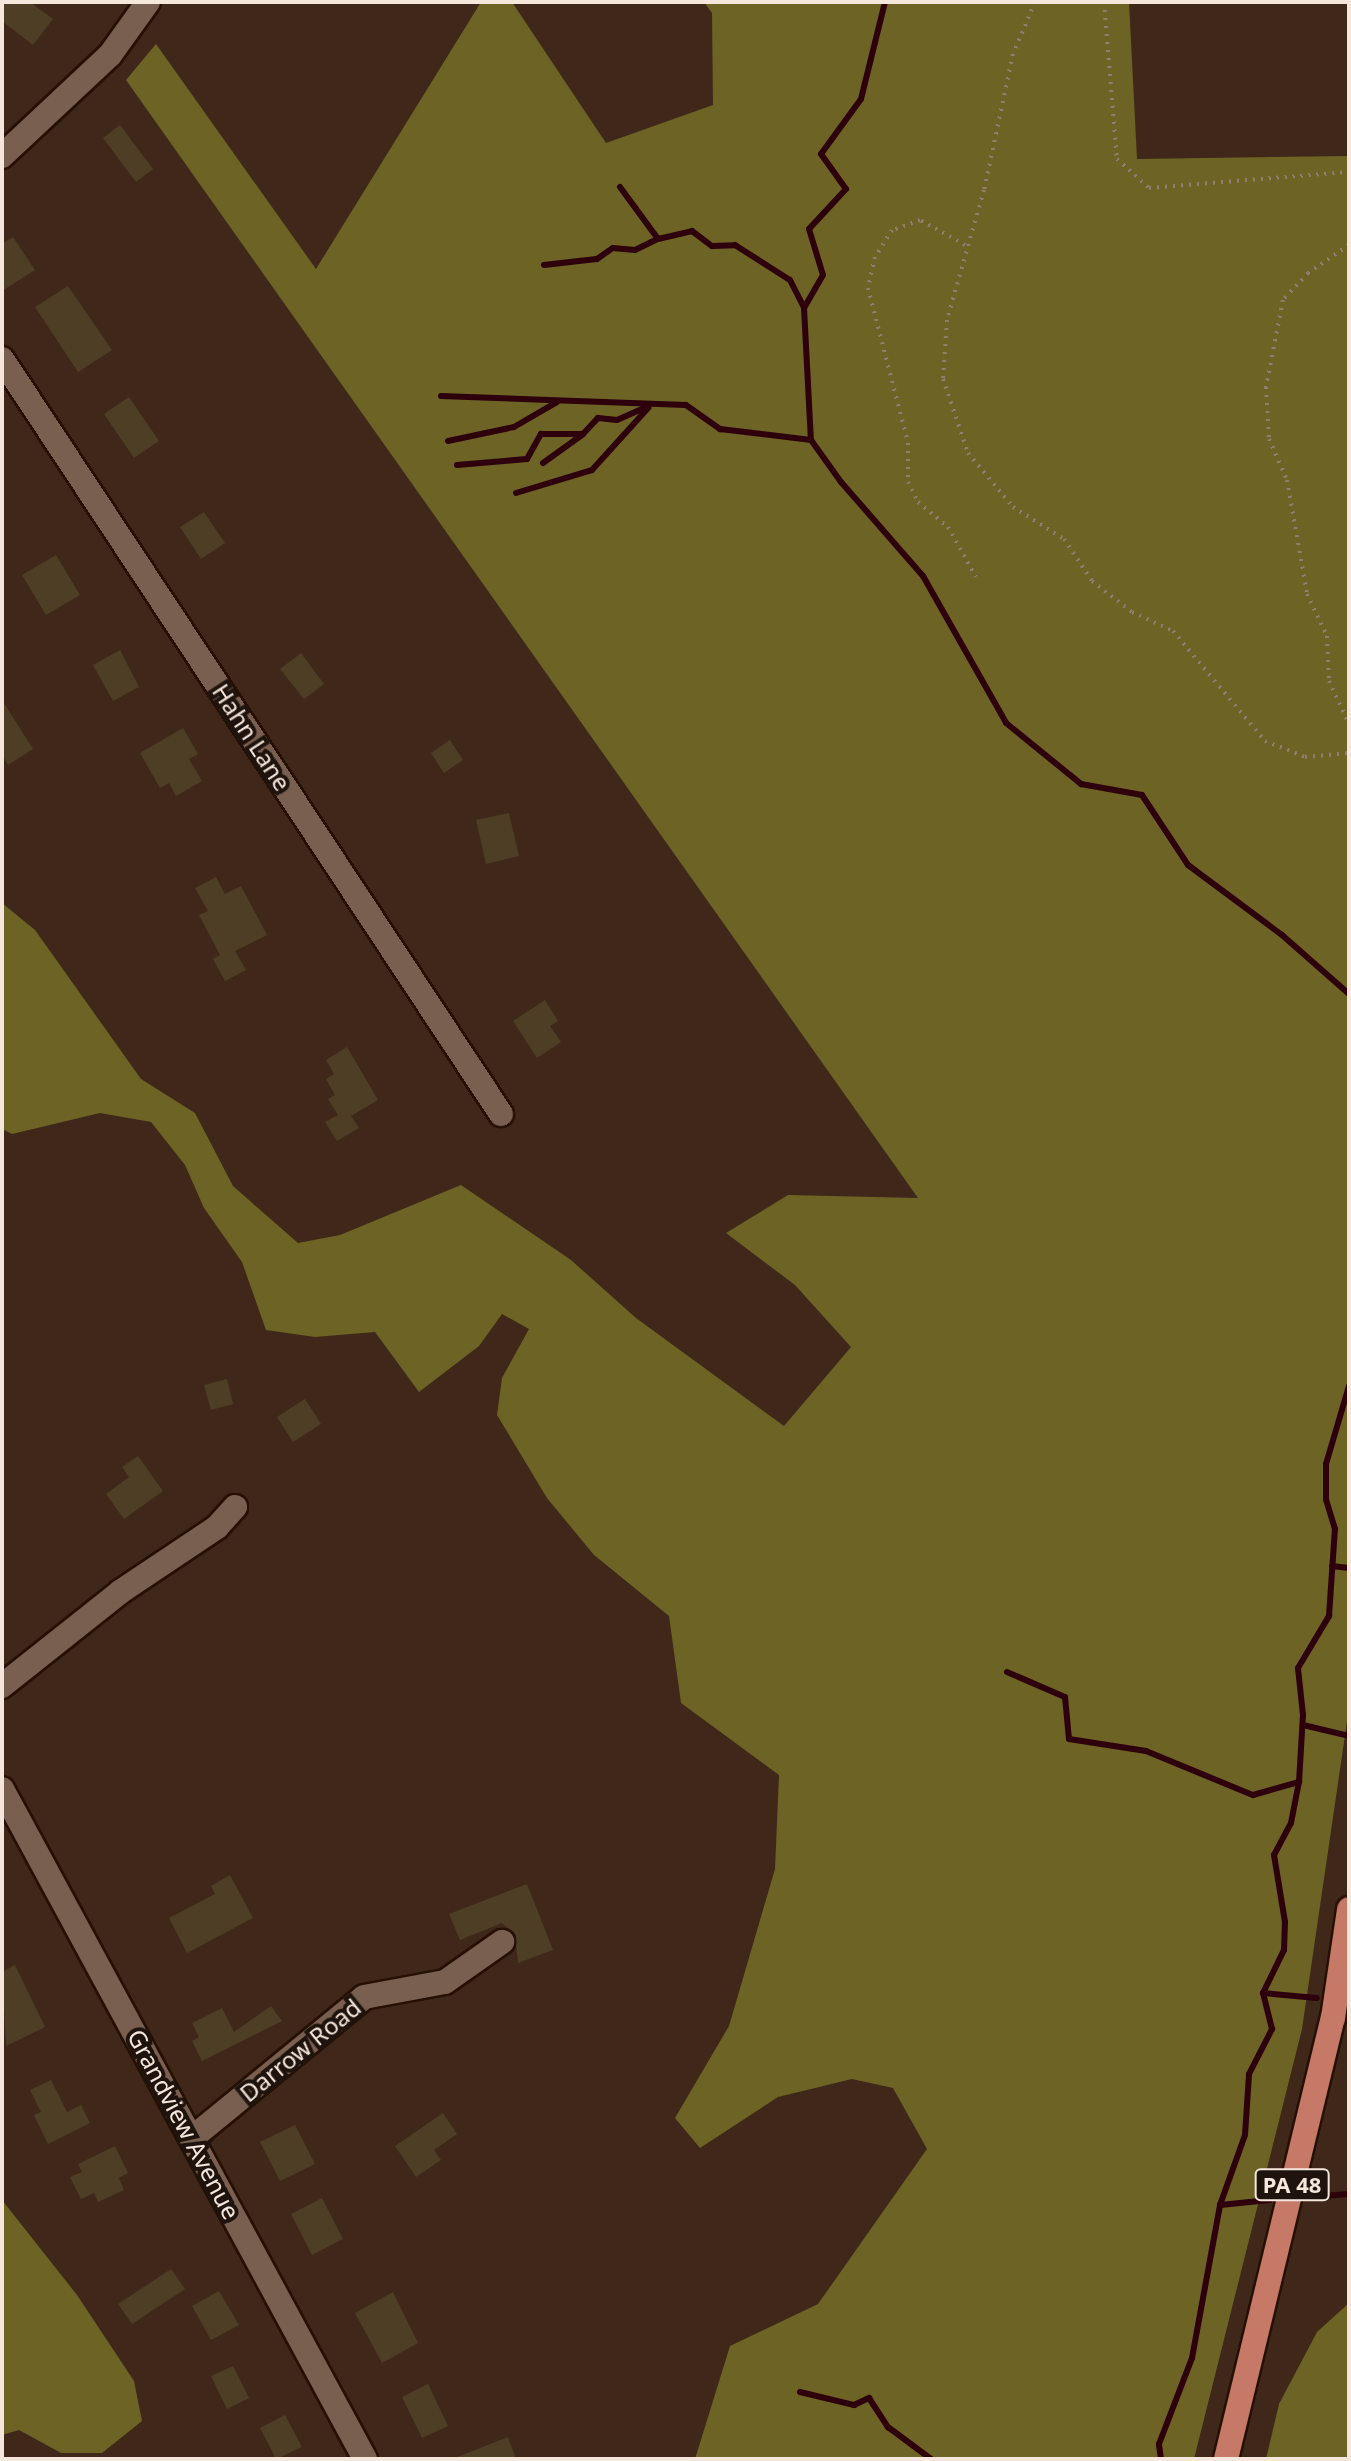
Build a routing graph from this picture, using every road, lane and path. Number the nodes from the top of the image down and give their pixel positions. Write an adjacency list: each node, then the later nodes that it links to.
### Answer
1 (148, 2): 4 (street)
2 (1035, 2): 6 (path)
3 (1104, 2): 5 (path)
4 (2, 156)
5 (1349, 172)
6 (965, 245): 9 (path); 11 (path)
7 (1349, 245): 10 (path)
8 (2, 359): 12 (street, Hahn Lane)
9 (976, 577)
10 (1349, 724)
11 (1349, 753)
12 (501, 1114)
13 (235, 1507): 14 (street)
14 (2, 1686)
15 (2, 1789): 18 (street, Grandview Avenue)
16 (1349, 1909): 20 (main road, PA 48)
17 (502, 1942): 18 (street, Darrow Road)
18 (192, 2138): 19 (street, Grandview Avenue)
19 (365, 2459)
20 (1226, 2459)

